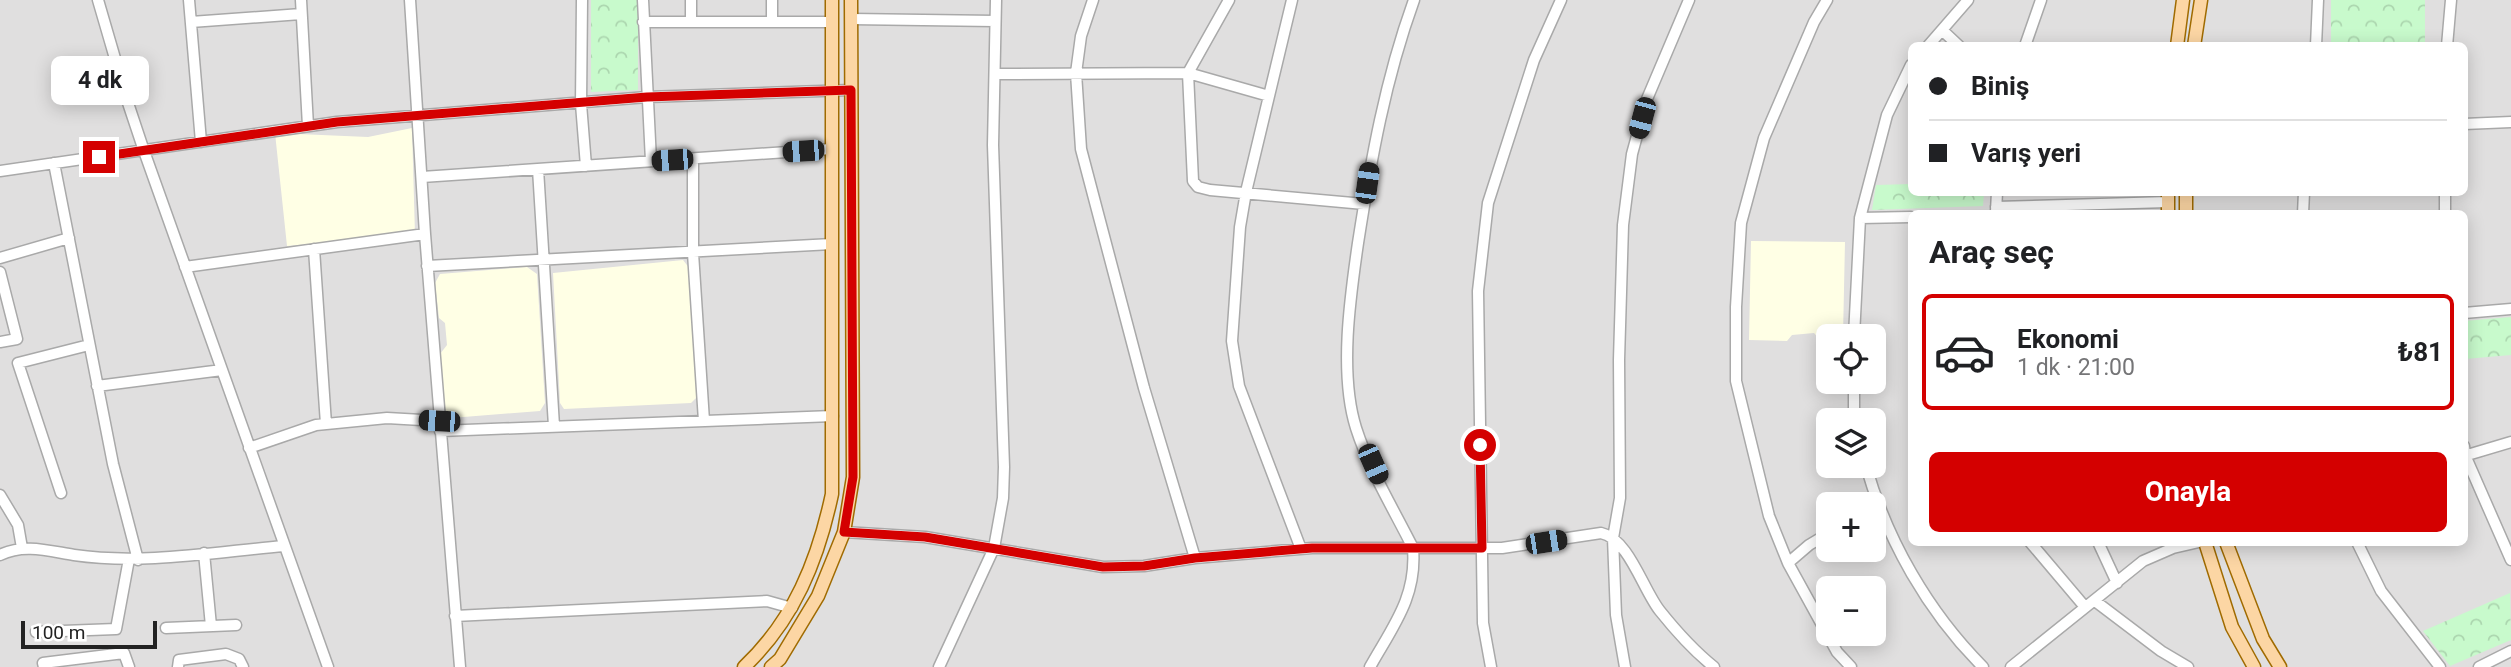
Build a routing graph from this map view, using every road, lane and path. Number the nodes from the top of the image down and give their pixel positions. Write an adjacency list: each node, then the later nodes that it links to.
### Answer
1 (98, 0): 56 (street)
2 (189, 0): 29 (street)
3 (300, 0): 25 (street)
4 (410, 0): 50 (street)
5 (582, 0): 49 (street)
6 (643, 0): 30 (street)
7 (691, 0): 31 (street)
8 (772, 0): 27 (street)
9 (832, 0): 32 (main road)
10 (851, 0): 26 (main road)
11 (996, 0): 28 (street)
12 (1094, 0): 42 (street)
13 (1228, 0): 43 (street)
14 (1292, 0): 47 (street)
15 (1414, 0): 66 (street)
16 (1562, 0): 112 (street)
17 (1689, 0): 100 (street)
18 (1827, 0): 119 (street)
19 (1967, 0): 33 (street)
20 (2041, 0): 36 (street)
21 (2183, 0): 37 (main road)
22 (2201, 0): 38 (main road)
23 (2318, 0): 39 (street)
24 (2451, 0): 40 (street)
25 (301, 14): 29 (street); 53 (street)
26 (851, 19): 28 (street); 45 (main road)
27 (772, 20): 31 (street); 32 (street)
28 (995, 21): 44 (street)
29 (191, 22): 54 (street)
30 (643, 22): 31 (street); 48 (street)
31 (691, 22)
32 (831, 22): 46 (main road)
33 (1941, 30): 34 (street); 35 (street)
34 (1931, 42)
35 (1954, 42)
36 (2026, 42)
37 (2178, 42)
38 (2195, 42)
39 (2316, 42)
40 (2447, 42)
41 (1908, 71): 69 (street)
42 (1076, 73): 43 (street); 44 (street); 116 (street)
43 (1188, 73): 47 (street); 64 (street)
44 (995, 74): 110 (street)
45 (851, 90): 46 (street); 99 (main road)
46 (830, 91): 48 (street); 55 (main road)
47 (1269, 96): 64 (street)
48 (647, 97): 49 (street); 58 (street)
49 (581, 104): 50 (street); 60 (street)
50 (417, 116): 53 (street); 63 (street)
51 (2511, 122): 52 (street)
52 (2468, 124)
53 (308, 126): 54 (street)
54 (201, 142): 56 (street)
55 (831, 149): 57 (street); 72 (main road)
56 (144, 151): 59 (street); 78 (street)
57 (692, 159): 58 (street); 74 (street)
58 (651, 161): 60 (street)
59 (54, 163): 62 (street); 71 (street)
60 (586, 166): 61 (street)
61 (538, 169): 63 (street); 76 (street)
62 (0, 171)
63 (422, 177): 70 (street)
64 (1246, 192): 66 (street); 113 (street)
65 (2168, 203): 67 (street)
66 (1364, 204): 111 (street)
67 (1996, 210)
68 (1908, 217): 69 (street)
69 (1860, 218): 82 (street)
70 (425, 234): 73 (street); 77 (street)
71 (69, 239): 75 (street); 84 (street)
72 (832, 244): 74 (street); 87 (main road)
73 (314, 249): 78 (street); 89 (street)
74 (693, 253): 76 (street); 88 (street)
75 (0, 258)
76 (545, 260): 77 (street); 91 (street)
77 (427, 266): 90 (street)
78 (185, 267): 85 (street)
79 (0, 272): 83 (street)
80 (2511, 309): 81 (street)
81 (2468, 313)
82 (1855, 324)
83 (0, 342)
84 (89, 345): 86 (street); 96 (street)
85 (222, 370): 86 (street); 93 (street)
86 (97, 386): 117 (street)
87 (833, 416): 88 (street); 122 (main road)
88 (704, 421): 91 (street)
89 (326, 424): 90 (street); 93 (street)
90 (440, 426): 91 (street); 123 (street)
91 (554, 426)
92 (2511, 442): 94 (street)
93 (249, 449): 102 (street)
94 (2468, 451)
95 (2468, 461): 118 (street)
96 (61, 493)
97 (0, 495): 109 (street)
98 (1886, 525): 143 (street)
99 (844, 532): 110 (street); 136 (main road)
100 (1613, 538): 112 (street); 140 (street); 141 (street)
101 (1816, 541): 119 (street)
102 (284, 546): 114 (street); 133 (street)
103 (2034, 546): 121 (street)
104 (2100, 546): 120 (street)
105 (2182, 546): 120 (street)
106 (2206, 546): 146 (main road)
107 (2228, 546): 147 (main road)
108 (2359, 546): 148 (street)
109 (22, 548): 115 (street); 117 (street)
110 (993, 548): 116 (street); 137 (street)
111 (1413, 548): 112 (street); 113 (street); 138 (street)
112 (1482, 548): 139 (street)
113 (1301, 549): 116 (street)
114 (204, 553): 117 (street); 125 (street)
115 (0, 555)
116 (1195, 558)
117 (134, 559): 127 (street)
118 (2511, 560)
119 (1788, 563): 142 (street)
120 (2117, 583): 121 (street)
121 (2090, 604): 144 (street); 145 (street)
122 (792, 608): 123 (street); 135 (main road)
123 (455, 616): 134 (street)
124 (236, 625): 125 (street)
125 (211, 626): 126 (street)
126 (166, 628)
127 (36, 632)
128 (2511, 651): 149 (street)
129 (44, 667): 130 (street)
130 (129, 667)
131 (178, 667): 132 (street)
132 (243, 667)
133 (328, 667)
134 (460, 667)
135 (744, 667)
136 (771, 667)
137 (939, 667)
138 (1370, 667)
139 (1491, 667)
140 (1625, 667)
141 (1714, 667)
142 (1852, 667)
143 (1983, 667)
144 (2011, 667)
145 (2188, 667)
146 (2254, 667)
147 (2280, 667)
148 (2440, 667)
149 (2479, 667)

